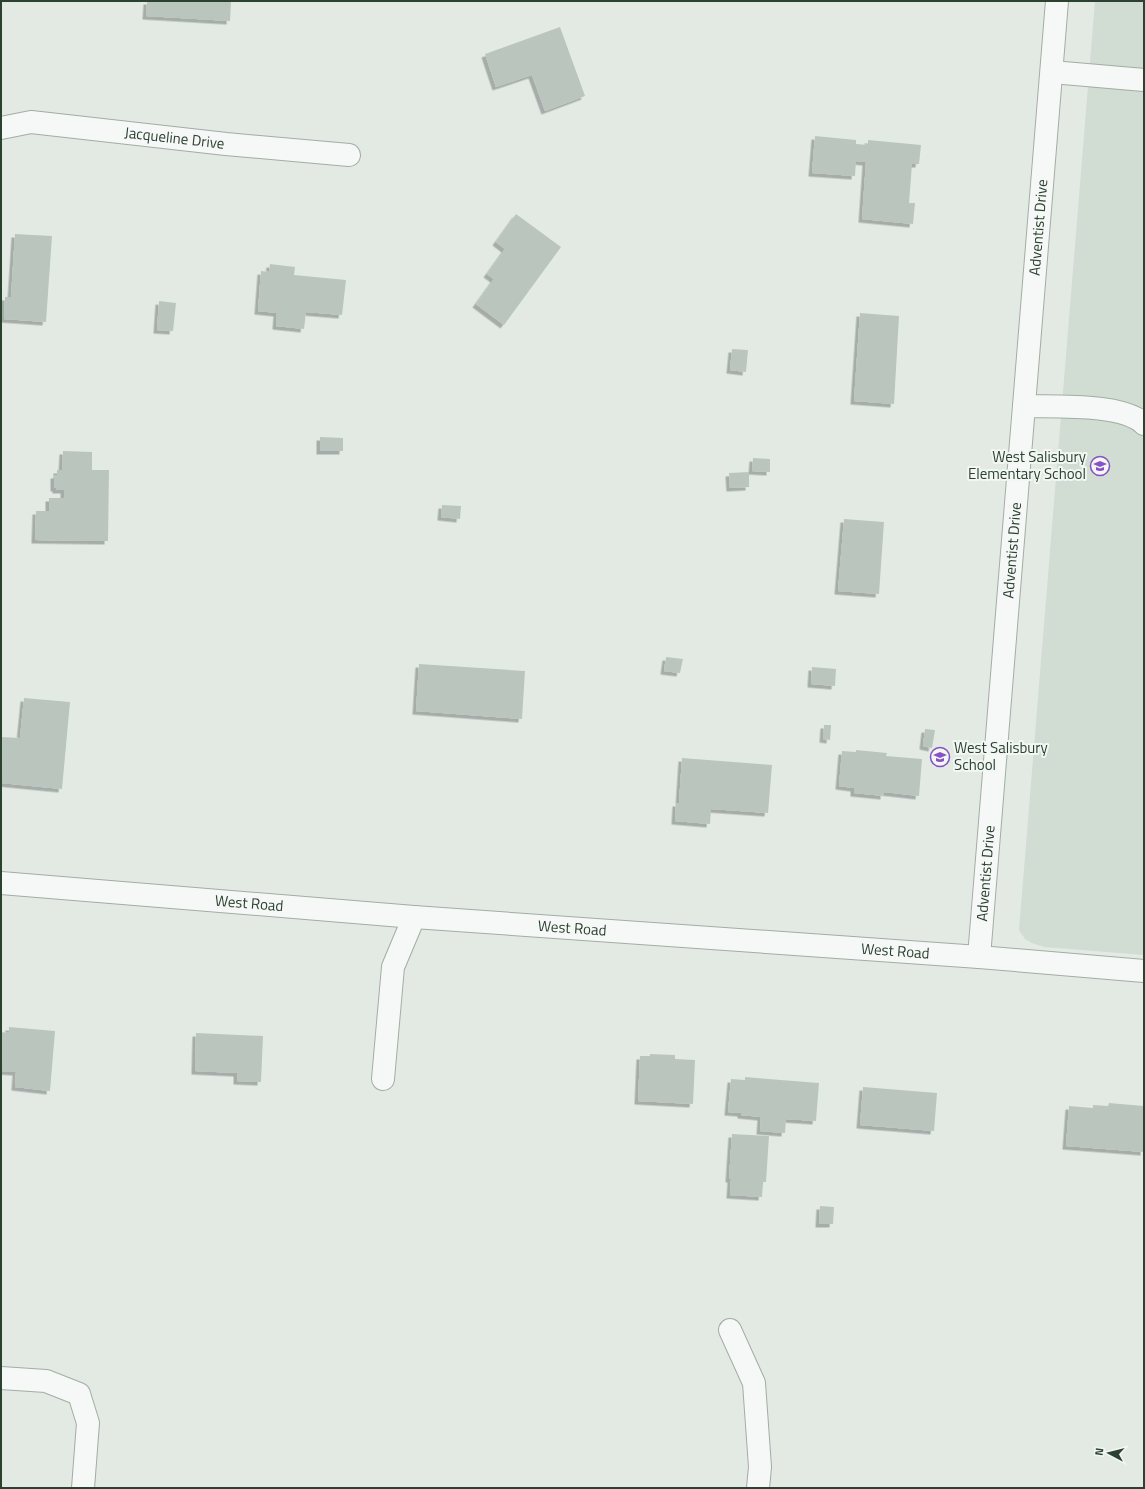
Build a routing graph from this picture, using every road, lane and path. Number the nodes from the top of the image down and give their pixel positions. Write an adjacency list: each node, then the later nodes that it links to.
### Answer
1 (1057, 1): 2 (street, Adventist Drive)
2 (1052, 72): 3 (street); 6 (street, Adventist Drive)
3 (1144, 80)
4 (1, 128): 5 (street, Jacqueline Drive)
5 (349, 155)
6 (1024, 406): 7 (street); 10 (street, Adventist Drive)
7 (1138, 417)
8 (1, 883): 9 (street, West Road)
9 (414, 918): 10 (street, West Road); 12 (street)
10 (979, 957): 11 (street, West Road)
11 (1144, 971)
12 (383, 1079)
13 (730, 1330): 16 (street)
14 (1, 1378): 15 (street)
15 (83, 1488)
16 (758, 1488)

